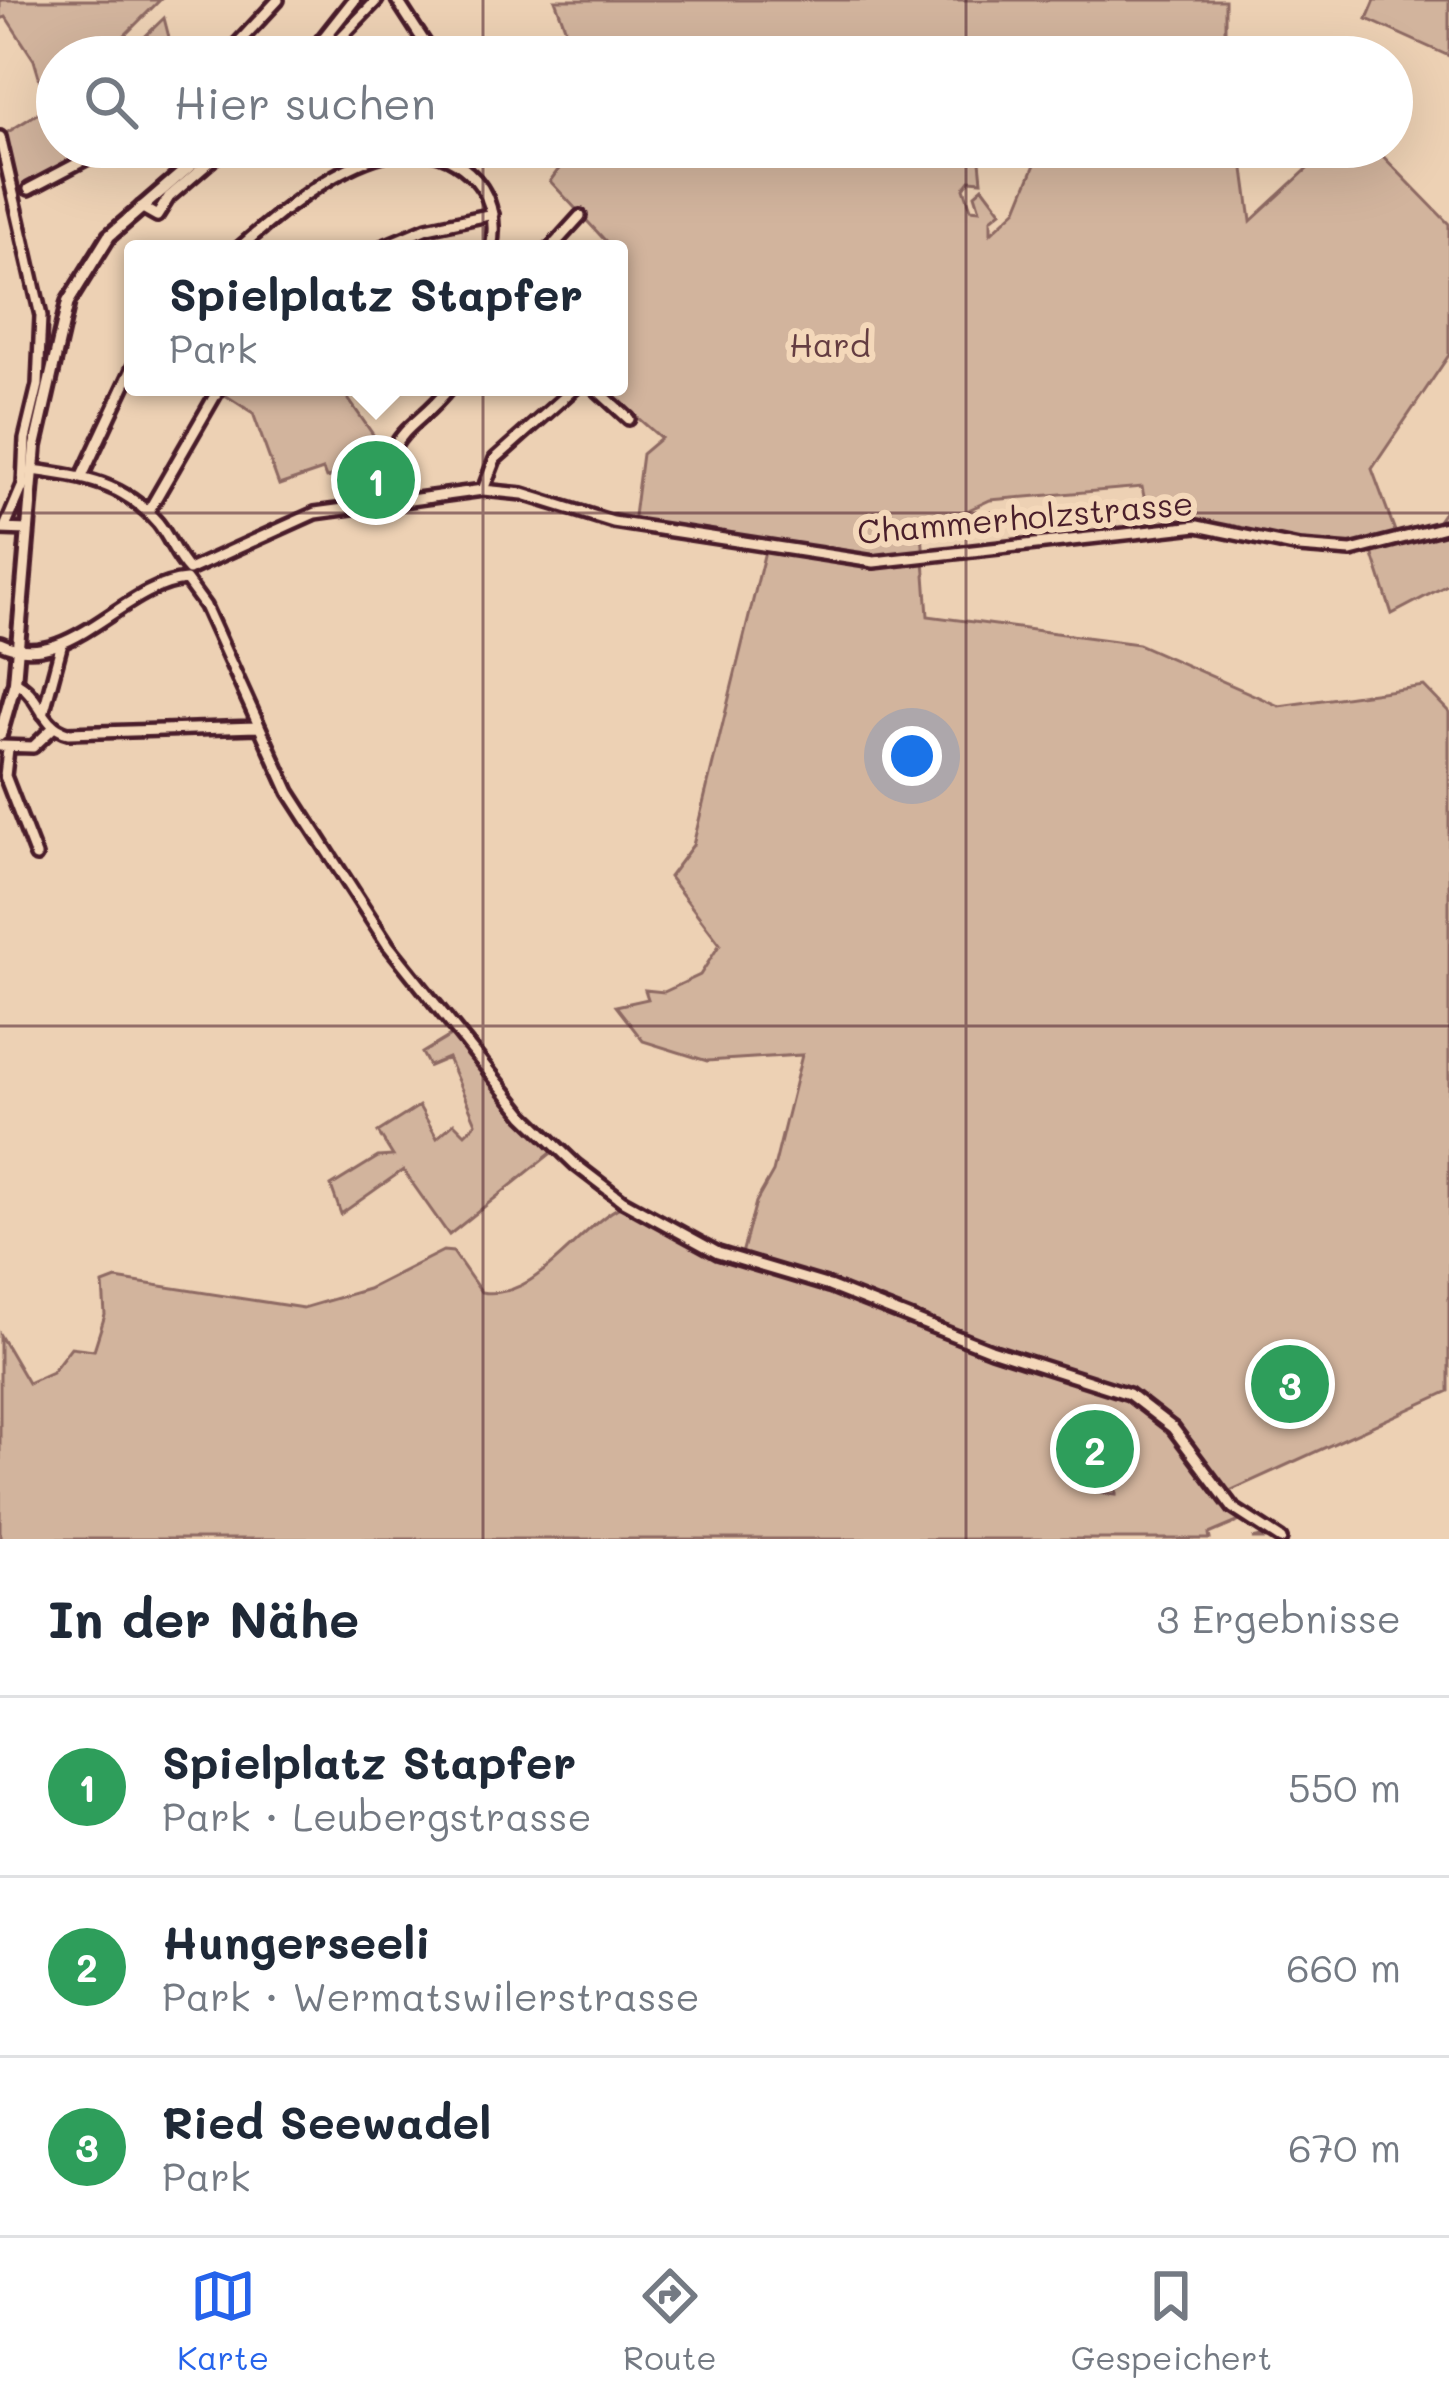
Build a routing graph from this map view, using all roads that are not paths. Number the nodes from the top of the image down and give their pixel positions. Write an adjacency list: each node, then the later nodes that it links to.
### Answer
1 (278, 0): 5 (street)
2 (354, 0): 6 (main road)
3 (377, 0): 7 (street)
4 (397, 0): 8 (street)
5 (245, 36)
6 (326, 36)
7 (342, 36)
8 (420, 36)
9 (0, 136): 35 (street)
10 (70, 168): 15 (street)
11 (187, 168): 16 (main road)
12 (203, 168): 16 (street)
13 (353, 168): 19 (street)
14 (463, 168): 17 (street)
15 (29, 189)
16 (141, 207): 29 (main road)
17 (493, 214): 20 (street); 21 (street)
18 (580, 216): 22 (street)
19 (248, 240)
20 (399, 240)
21 (492, 240)
22 (558, 240)
23 (124, 386): 30 (street)
24 (215, 396): 33 (street)
25 (441, 396): 32 (street)
26 (566, 396): 31 (street)
27 (604, 396): 28 (street)
28 (628, 419)
29 (33, 470): 30 (street); 36 (main road)
30 (83, 474): 33 (street)
31 (483, 490): 32 (street, Chammerholzstrasse); 34 (street, Chammerholzstrasse)
32 (390, 499): 37 (street, Chammerholzstrasse)
33 (148, 512): 37 (street)
34 (1449, 526)
35 (3, 527): 36 (street)
36 (28, 530): 40 (main road)
37 (188, 575): 39 (street, Chammerholzstrasse); 43 (street)
38 (0, 643): 40 (street)
39 (62, 643): 40 (street, Chammerholzstrasse); 42 (street)
40 (17, 650): 41 (main road)
41 (15, 682): 42 (street); 45 (main road)
42 (45, 708): 44 (street)
43 (257, 727): 44 (street); 48 (street)
44 (53, 728): 46 (street)
45 (0, 735)
46 (4, 747): 47 (street)
47 (36, 856)
48 (1281, 1539)

